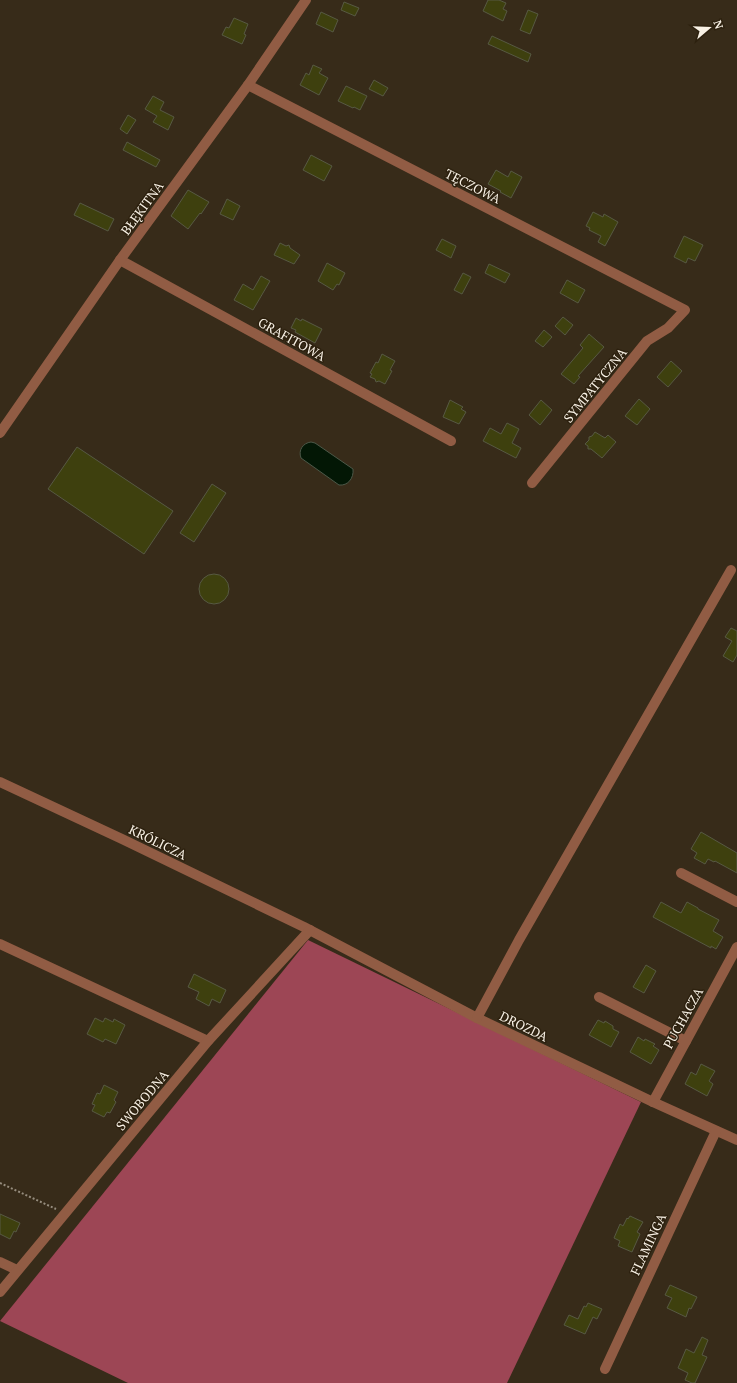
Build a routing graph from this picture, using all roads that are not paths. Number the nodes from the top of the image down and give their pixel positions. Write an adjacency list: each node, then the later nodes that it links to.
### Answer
1 (306, 0): 2 (street, BŁĘKITNA)
2 (248, 85): 3 (street, BŁĘKITNA); 4 (street, TĘCZOWA)
3 (120, 260): 5 (street, BŁĘKITNA); 6 (street, GRAFITOWA)
4 (685, 310): 7 (street, SYMPATYCZNA)
5 (0, 433)
6 (451, 441)
7 (532, 483)
8 (731, 570): 16 (street)
9 (0, 782): 12 (street, KRÓLICZA)
10 (681, 874): 11 (street)
11 (737, 902)
12 (307, 928): 16 (street, DROZDA); 17 (street, SWOBODNA)
13 (0, 944): 17 (street)
14 (737, 947): 18 (street, PUCHACZA)
15 (599, 997): 18 (street)
16 (477, 1018): 19 (street, DROZDA)
17 (208, 1041): 23 (street, SWOBODNA)
18 (686, 1041): 19 (street, PUCHACZA)
19 (653, 1102): 20 (street, DROZDA)
20 (716, 1131): 21 (street, DROZDA); 25 (street, FLAMINGA)
21 (737, 1140)
22 (0, 1262): 23 (street)
23 (17, 1270): 24 (street, SWOBODNA)
24 (0, 1292)
25 (605, 1369)

